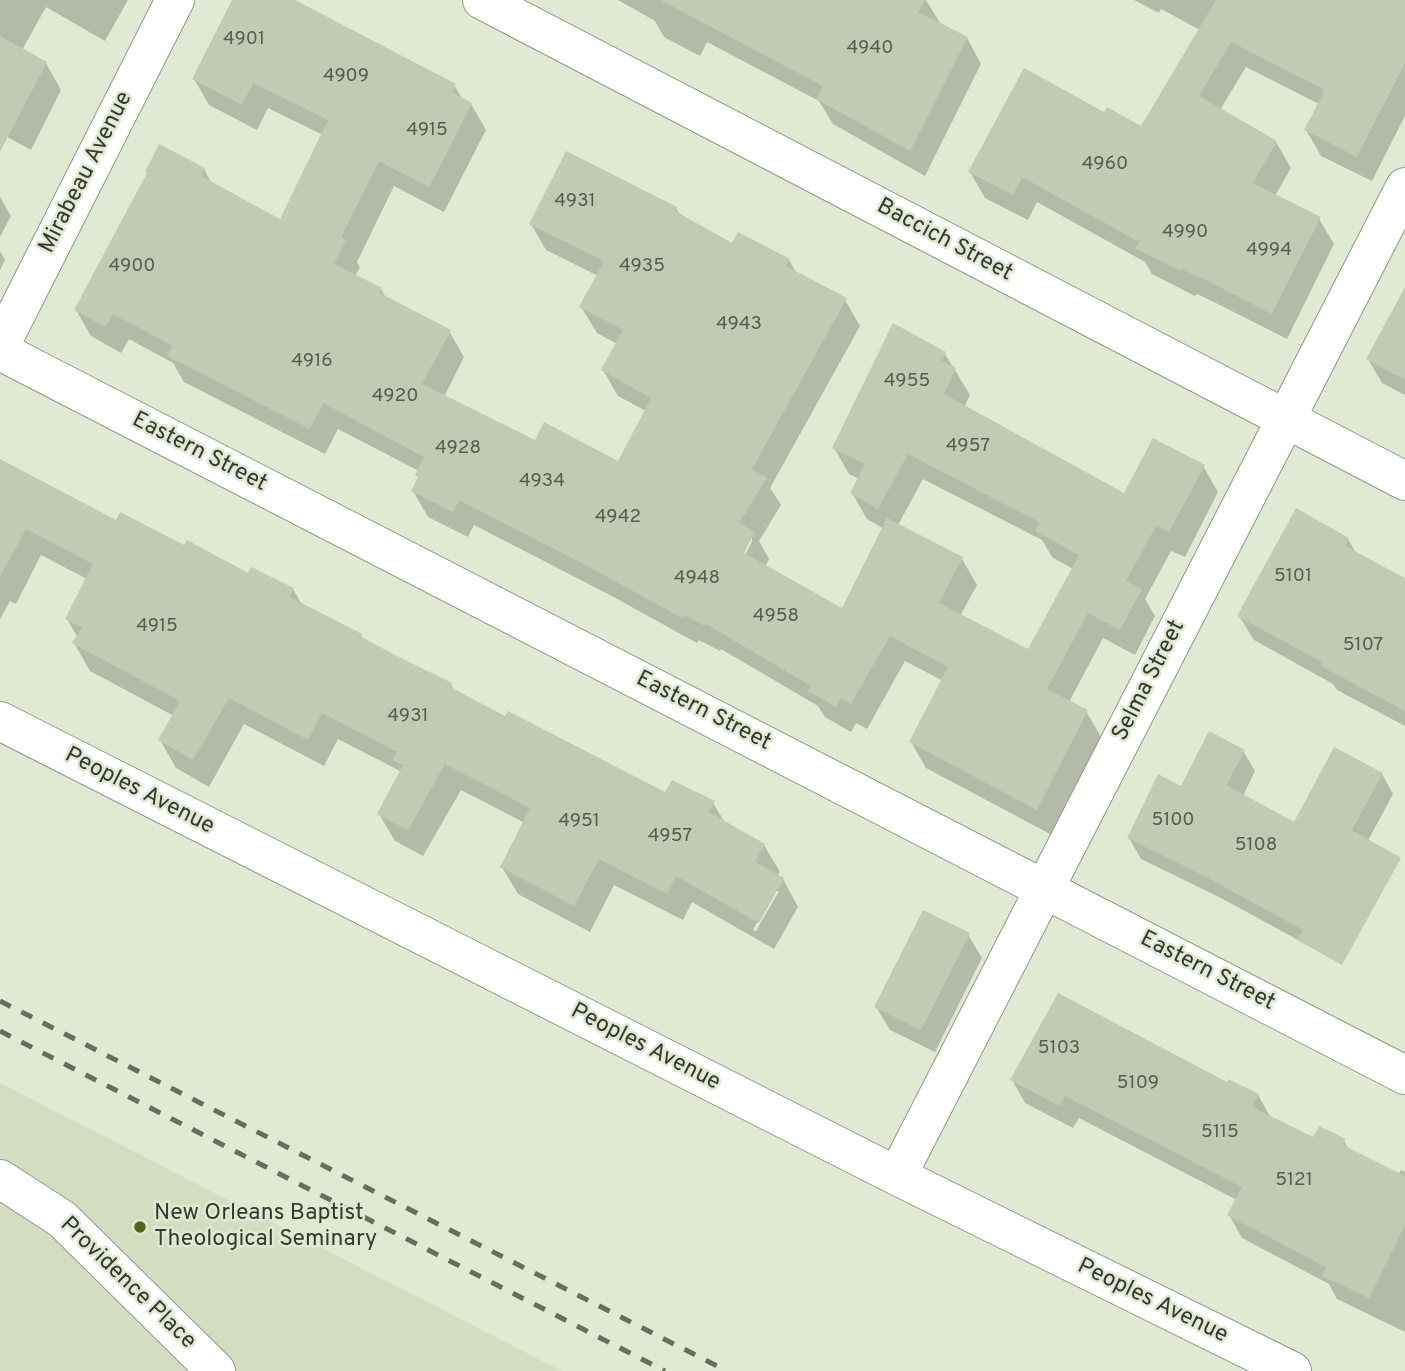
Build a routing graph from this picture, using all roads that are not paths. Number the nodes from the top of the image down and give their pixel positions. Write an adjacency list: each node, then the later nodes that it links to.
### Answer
1 (174, 0): 4 (street, Mirabeau Avenue)
2 (482, 0): 5 (street, Baccich Street)
3 (1405, 187): 5 (street, Selma Street)
4 (0, 348): 8 (street, Eastern Street)
5 (1285, 419): 6 (street, Baccich Street); 8 (street, Selma Street)
6 (1405, 481)
7 (0, 721): 10 (street, Peoples Avenue)
8 (1044, 888): 9 (street, Eastern Street); 10 (street, Selma Street)
9 (1405, 1075)
10 (897, 1176): 13 (street, Peoples Avenue)
11 (0, 1179): 12 (street, Providence Place)
12 (216, 1371)
13 (1292, 1371)

